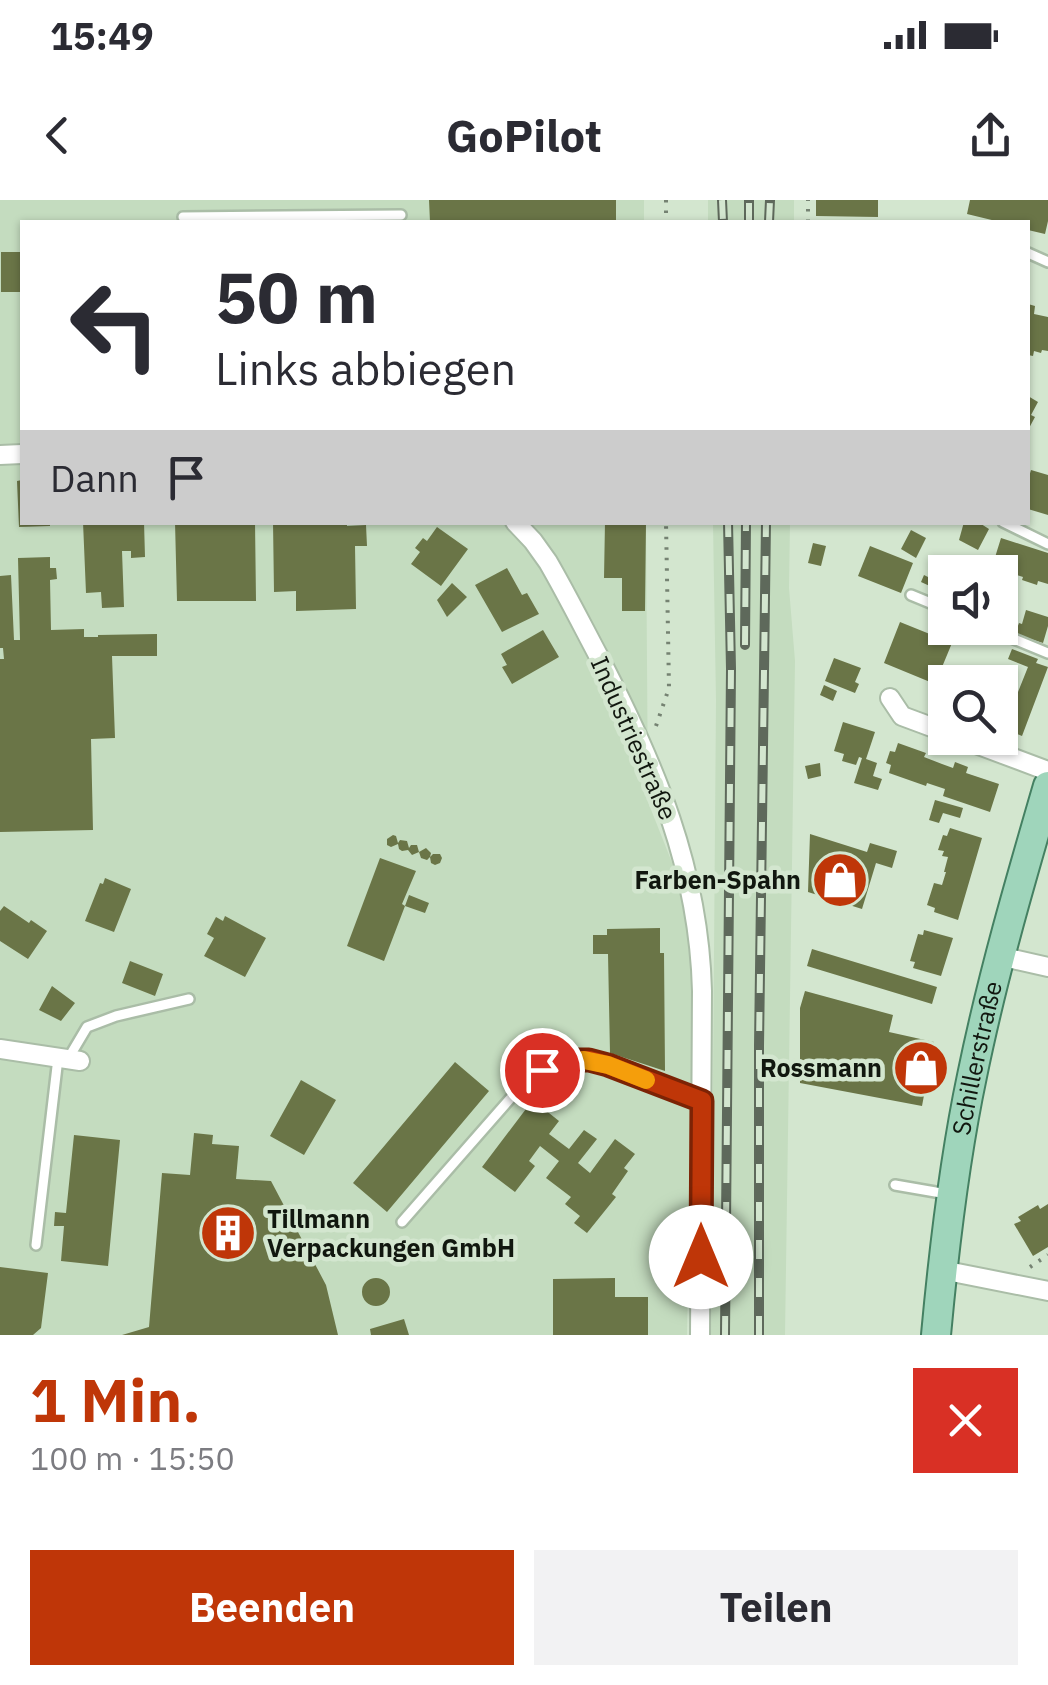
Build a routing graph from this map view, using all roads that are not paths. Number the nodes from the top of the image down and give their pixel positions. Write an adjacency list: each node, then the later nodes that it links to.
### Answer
1 (401, 216): 2 (lane)
2 (182, 217)
3 (517, 525): 20 (street, Industriestraße)
4 (1009, 525): 5 (lane)
5 (1048, 544)
6 (911, 595): 7 (lane)
7 (928, 602)
8 (1018, 640): 9 (lane)
9 (1048, 653)
10 (890, 698): 11 (street)
11 (928, 726)
12 (1005, 755): 13 (street)
13 (1048, 771)
14 (1048, 786): 15 (main road, Schillerstraße)
15 (999, 956): 16 (street); 22 (main road, Schillerstraße)
16 (1048, 966)
17 (188, 999): 19 (lane)
18 (0, 1049): 19 (street)
19 (69, 1059): 24 (lane)
20 (702, 1101): 23 (lane); 27 (street, Industriestraße)
21 (896, 1185): 22 (lane)
22 (952, 1195): 25 (main road, Schillerstraße)
23 (402, 1222)
24 (36, 1245)
25 (942, 1270): 26 (street); 28 (main road, Schillerstraße)
26 (1048, 1291)
27 (700, 1335)
28 (936, 1335)

